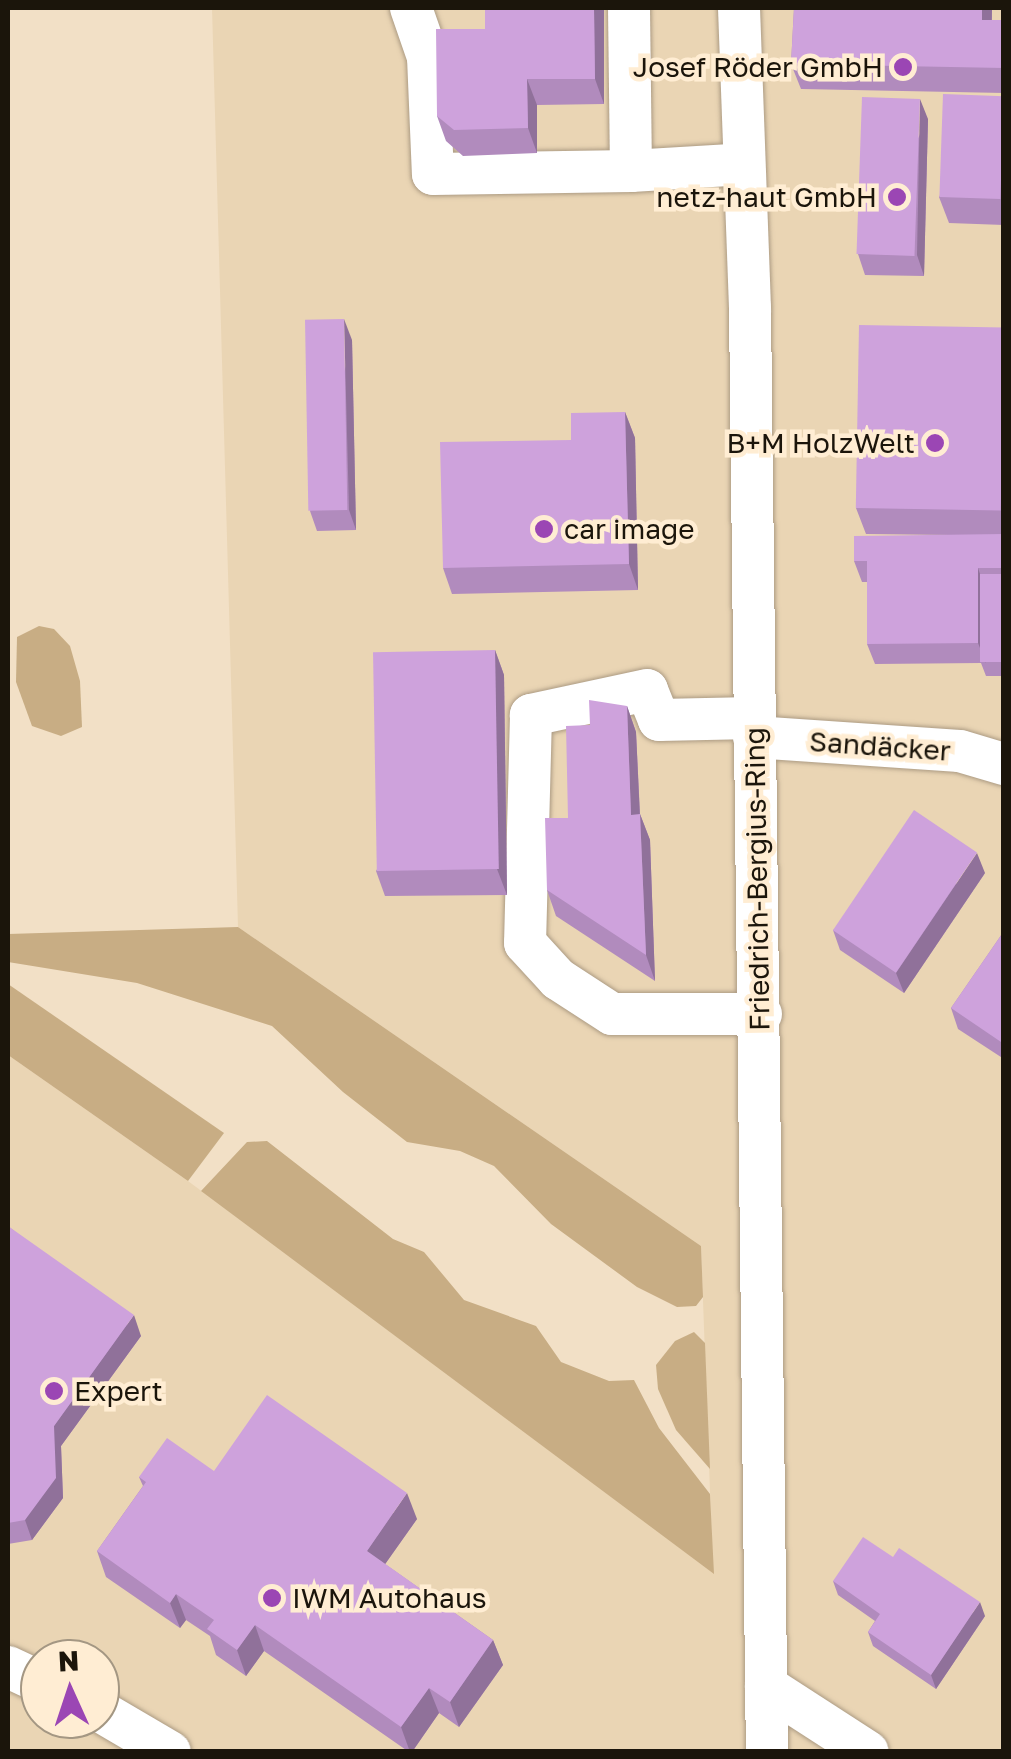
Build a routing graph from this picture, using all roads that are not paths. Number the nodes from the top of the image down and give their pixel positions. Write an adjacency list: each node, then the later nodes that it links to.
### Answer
1 (412, 8): 5 (street)
2 (628, 8): 5 (street)
3 (738, 8): 4 (street, Friedrich-Bergius-Ring)
4 (744, 164): 5 (street); 6 (street, Friedrich-Bergius-Ring)
5 (631, 171)
6 (753, 727): 7 (street, Sandäcker); 8 (street, Friedrich-Bergius-Ring); 8 (street, Sandäcker)
7 (1004, 764)
8 (761, 1014): 9 (street, Friedrich-Bergius-Ring)
9 (766, 1686): 12 (street, Friedrich-Bergius-Ring); 13 (street)
10 (120, 1722): 11 (street)
11 (170, 1752)
12 (767, 1752)
13 (868, 1752)

